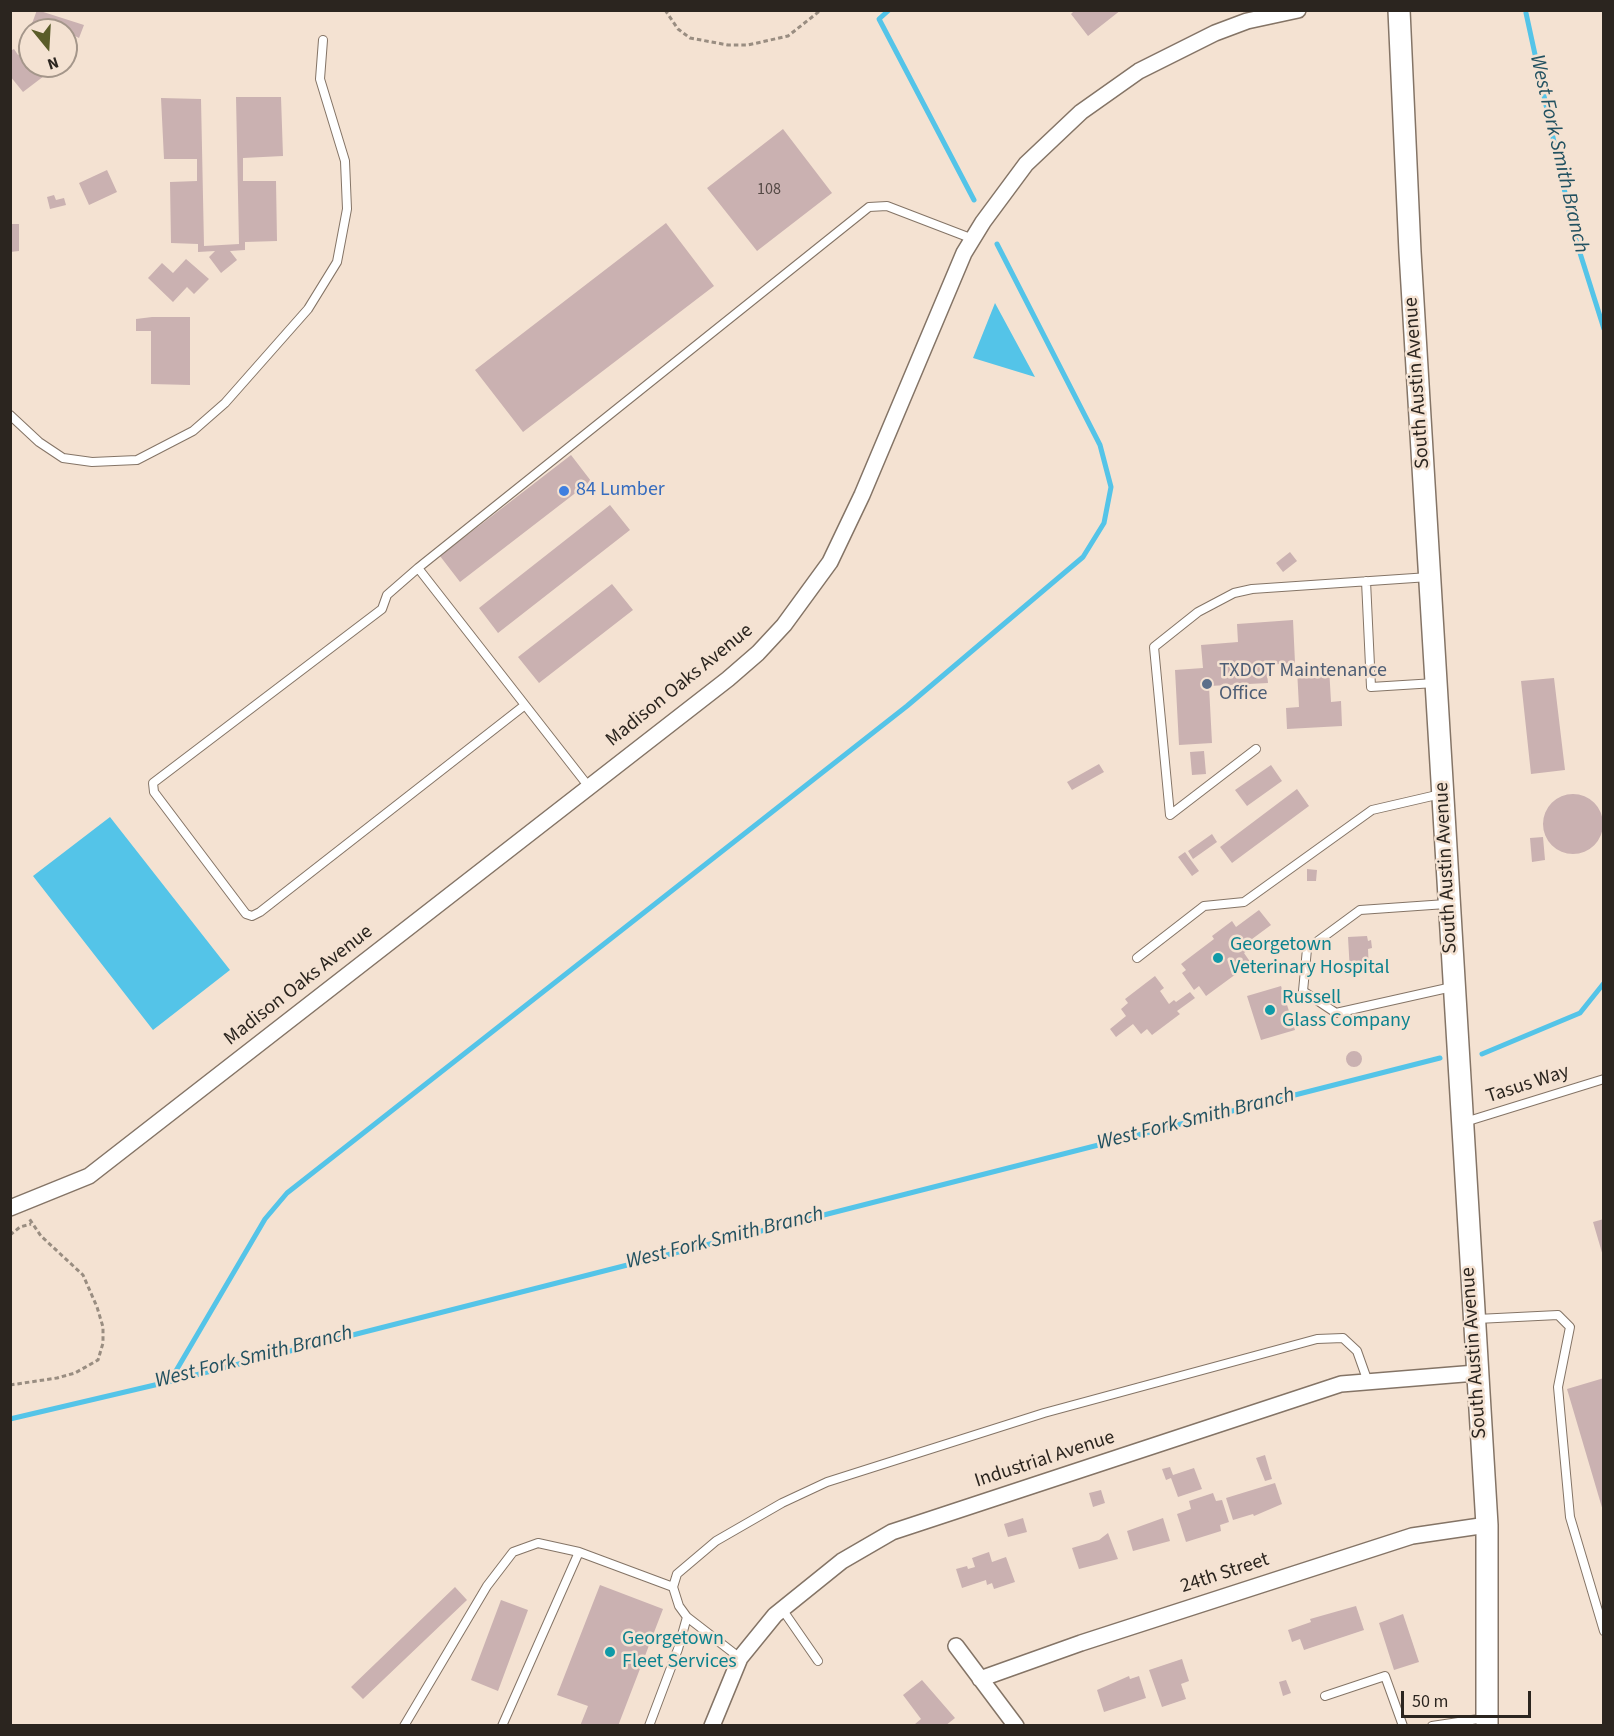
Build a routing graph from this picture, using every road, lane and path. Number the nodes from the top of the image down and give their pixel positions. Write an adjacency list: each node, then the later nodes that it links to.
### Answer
1 (665, 10): 2 (path)
2 (821, 10)
3 (1298, 10): 5 (street, Madison Oaks Avenue)
4 (1399, 10): 10 (main road, South Austin Avenue)
5 (1268, 13): 7 (street, Madison Oaks Avenue)
6 (323, 40): 8 (lane)
7 (973, 239): 9 (lane); 15 (street, Madison Oaks Avenue)
8 (10, 415)
9 (418, 568): 13 (lane); 13 (lane)
10 (1430, 577): 11 (lane); 12 (main road, South Austin Avenue)
11 (1366, 581): 12 (lane); 14 (lane)
12 (1437, 683): 16 (main road, South Austin Avenue)
13 (525, 705): 15 (lane)
14 (1256, 749)
15 (590, 787): 22 (street, Madison Oaks Avenue)
16 (1443, 794): 17 (main road, South Austin Avenue); 18 (lane)
17 (1450, 904): 19 (main road, South Austin Avenue); 19 (lane)
18 (1137, 958)
19 (1454, 987): 21 (main road, South Austin Avenue)
20 (1604, 1079): 21 (lane, Tasus Way)
21 (1463, 1123): 26 (main road, South Austin Avenue)
22 (10, 1208)
23 (28, 1215): 24 (path)
24 (31, 1224): 25 (path); 29 (path)
25 (10, 1235)
26 (1473, 1319): 27 (main road, South Austin Avenue); 35 (lane)
27 (1476, 1373): 28 (street, Industrial Avenue); 30 (main road, South Austin Avenue)
28 (1368, 1382): 32 (lane); 33 (street, Industrial Avenue)
29 (10, 1385)
30 (1487, 1525): 39 (street, 24th Street); 41 (main road, South Austin Avenue)
31 (579, 1552): 32 (lane); 42 (lane); 43 (lane)
32 (673, 1587): 34 (lane)
33 (782, 1609): 37 (street, Industrial Avenue); 38 (lane)
34 (687, 1617): 37 (lane); 44 (lane)
35 (1604, 1631)
36 (956, 1646): 39 (street)
37 (740, 1658): 45 (street, Industrial Avenue)
38 (818, 1661)
39 (980, 1678): 46 (street)
40 (1325, 1696): 47 (lane)
41 (1487, 1722): 48 (lane)
42 (404, 1725)
43 (502, 1725)
44 (650, 1725)
45 (712, 1725)
46 (1016, 1725)
47 (1403, 1725)
48 (1432, 1725)

